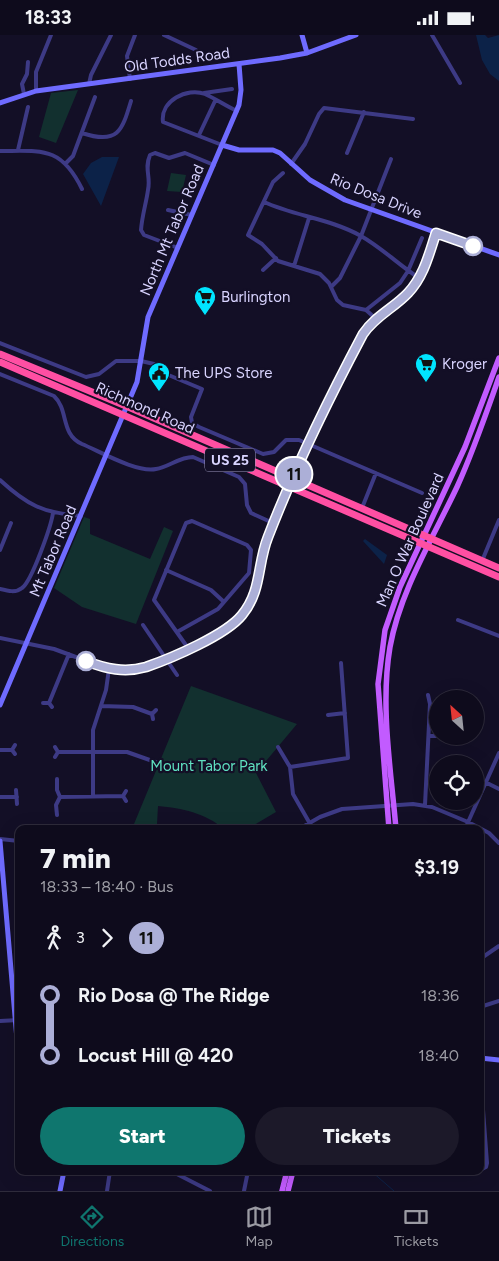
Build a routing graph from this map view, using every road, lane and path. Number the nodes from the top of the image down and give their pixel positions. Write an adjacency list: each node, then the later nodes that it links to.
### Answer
1 (51, 35): 16 (street)
2 (110, 35): 14 (street)
3 (135, 35): 12 (street)
4 (164, 35): 8 (street)
5 (302, 35): 9 (street)
6 (356, 35): 9 (street, Old Todds Road)
7 (432, 35): 13 (street)
8 (196, 50)
9 (307, 53): 11 (street, Old Todds Road)
10 (28, 62): 18 (street)
11 (240, 64): 12 (street, Old Todds Road); 24 (street, North Mt Tabor Road)
12 (130, 79): 14 (street, Old Todds Road)
13 (460, 83)
14 (89, 84): 16 (street, Old Todds Road)
15 (232, 89): 17 (street)
16 (36, 91): 18 (street, Old Todds Road)
17 (201, 93): 21 (street); 28 (street)
18 (24, 94): 22 (street, Old Todds Road)
19 (95, 97): 27 (street)
20 (131, 101): 27 (street)
21 (215, 101): 24 (street); 28 (street)
22 (0, 103)
23 (28, 107): 30 (street)
24 (237, 111): 29 (street, North Mt Tabor Road)
25 (364, 112): 26 (street); 32 (street); 35 (street)
26 (413, 119)
27 (82, 133): 34 (street)
28 (199, 135): 29 (street)
29 (222, 145): 35 (street, Rio Dosa Drive); 36 (street, North Mt Tabor Road)
30 (18, 150): 31 (street); 34 (street)
31 (0, 151)
32 (347, 153)
33 (391, 159): 41 (street)
34 (66, 163): 38 (street)
35 (291, 164): 41 (street, Rio Dosa Drive)
36 (214, 165): 42 (street, North Mt Tabor Road); 47 (street)
37 (283, 173): 39 (street)
38 (82, 189)
39 (264, 202): 43 (street); 49 (street)
40 (168, 211): 42 (street)
41 (372, 211): 44 (street, Rio Dosa Drive); 45 (street)
42 (192, 215): 47 (street, North Mt Tabor Road)
43 (309, 218): 45 (street); 50 (street)
44 (436, 233): 48 (street, Rio Dosa Drive); 53 (street)
45 (362, 236): 52 (street); 54 (street)
46 (422, 238): 52 (street)
47 (178, 248): 61 (street, North Mt Tabor Road)
48 (499, 255)
49 (276, 259): 50 (street); 51 (street)
50 (294, 266): 54 (street)
51 (263, 270)
52 (408, 271): 53 (street); 55 (street)
53 (419, 278): 56 (street)
54 (331, 287): 55 (street)
55 (366, 310): 56 (street)
56 (375, 318): 68 (street)
57 (0, 343): 58 (street)
58 (26, 352): 61 (street); 63 (street)
59 (0, 354): 63 (highway, Richmond Road / US 25)
60 (499, 358): 80 (main road, Man O War Boulevard)
61 (141, 361): 66 (street, North Mt Tabor Road); 68 (street)
62 (0, 362): 67 (highway, Richmond Road / US 25)
63 (22, 362): 66 (highway, Richmond Road / US 25)
64 (0, 374): 69 (street)
65 (499, 377): 81 (main road, Man O War Boulevard)
66 (126, 406): 67 (street, Mt Tabor Road); 72 (highway, Richmond Road / US 25)
67 (123, 413): 69 (street, Mt Tabor Road); 72 (highway, Richmond Road / US 25)
68 (308, 444): 70 (street); 72 (street)
69 (106, 454): 76 (street, Mt Tabor Road); 79 (street)
70 (376, 473): 73 (street); 74 (street)
71 (0, 480): 75 (street)
72 (290, 482): 74 (highway, Richmond Road / US 25); 79 (street); 82 (highway, Richmond Road / US 25)
73 (422, 493)
74 (361, 509): 80 (highway, Richmond Road / US 25)
75 (53, 513): 76 (street); 91 (street)
76 (81, 516): 98 (street, Mt Tabor Road)
77 (499, 520): 85 (street)
78 (10, 523): 84 (street)
79 (273, 523): 89 (street)
80 (424, 536): 81 (highway, Richmond Road / US 25); 82 (main road, Man O War Boulevard)
81 (432, 539): 83 (main road, Man O War Boulevard); 85 (highway, Richmond Road / US 25)
82 (420, 544): 83 (highway, Richmond Road / US 25); 140 (main road, Man O War Boulevard)
83 (428, 547): 90 (highway, Richmond Road / US 25); 140 (main road, Man O War Boulevard)
84 (0, 549)
85 (482, 561): 86 (highway, Richmond Road / US 25)
86 (499, 568)
87 (166, 570): 88 (street); 92 (street); 95 (street)
88 (249, 573): 89 (street); 92 (street)
89 (260, 576): 99 (street)
90 (499, 577)
91 (0, 589)
92 (224, 602): 95 (street)
93 (458, 620): 96 (street)
94 (143, 625): 101 (street)
95 (177, 632): 99 (street)
96 (499, 636)
97 (0, 637): 98 (street)
98 (28, 643): 100 (street); 106 (street, Mt Tabor Road)
99 (188, 648): 101 (street)
100 (69, 654): 103 (street); 110 (street)
101 (166, 659): 103 (street); 104 (street)
102 (341, 663): 114 (street)
103 (109, 669): 112 (street)
104 (177, 675)
105 (0, 689): 106 (street)
106 (7, 690): 111 (street, Mt Tabor Road)
107 (428, 695): 108 (street)
108 (429, 700)
109 (44, 703): 110 (street)
110 (49, 703): 113 (street)
111 (0, 705)
112 (101, 706): 116 (street); 123 (street)
113 (52, 707)
114 (345, 713): 115 (street); 127 (street)
115 (328, 715)
116 (153, 719)
117 (429, 735): 141 (street)
118 (15, 745): 121 (street)
119 (55, 747): 122 (street)
120 (278, 747): 127 (street)
121 (0, 750)
122 (58, 752): 123 (street); 125 (street)
123 (93, 752): 126 (street); 133 (street)
124 (499, 753): 129 (street)
125 (55, 757)
126 (158, 763)
127 (290, 767): 144 (street)
128 (56, 779): 137 (street)
129 (485, 782): 130 (street); 143 (street)
130 (499, 789)
131 (16, 790): 136 (street)
132 (126, 791): 134 (street)
133 (93, 796): 134 (street); 137 (street)
134 (123, 796): 138 (street)
135 (0, 797): 136 (street)
136 (17, 797): 139 (street)
137 (60, 797): 142 (street)
138 (126, 801)
139 (17, 804)
140 (391, 804): 141 (street); 144 (street); 146 (main road, Man O War Boulevard); 147 (main road, Man O War Boulevard)
141 (425, 805): 143 (street)
142 (57, 815)
143 (468, 822): 148 (street); 149 (street)
144 (309, 823): 145 (street)
145 (306, 825)
146 (389, 825)
147 (395, 825)
148 (467, 825)
149 (473, 825)
150 (484, 831): 153 (street)
151 (0, 840): 152 (street); 156 (street)
152 (15, 841)
153 (499, 843)
154 (499, 946): 155 (street)
155 (484, 956)
156 (15, 999)
157 (499, 1001): 158 (street)
158 (484, 1006)
159 (15, 1020): 160 (street)
160 (0, 1021)
161 (484, 1058): 162 (street)
162 (499, 1060)
163 (484, 1123): 164 (street)
164 (484, 1168)
165 (63, 1175): 171 (street)
166 (109, 1175): 172 (street)
167 (179, 1175): 173 (street)
168 (247, 1175): 174 (street)
169 (286, 1175): 175 (main road)
170 (292, 1175): 176 (main road)
171 (60, 1191)
172 (107, 1191)
173 (210, 1191)
174 (244, 1191)
175 (282, 1191)
176 (288, 1191)

